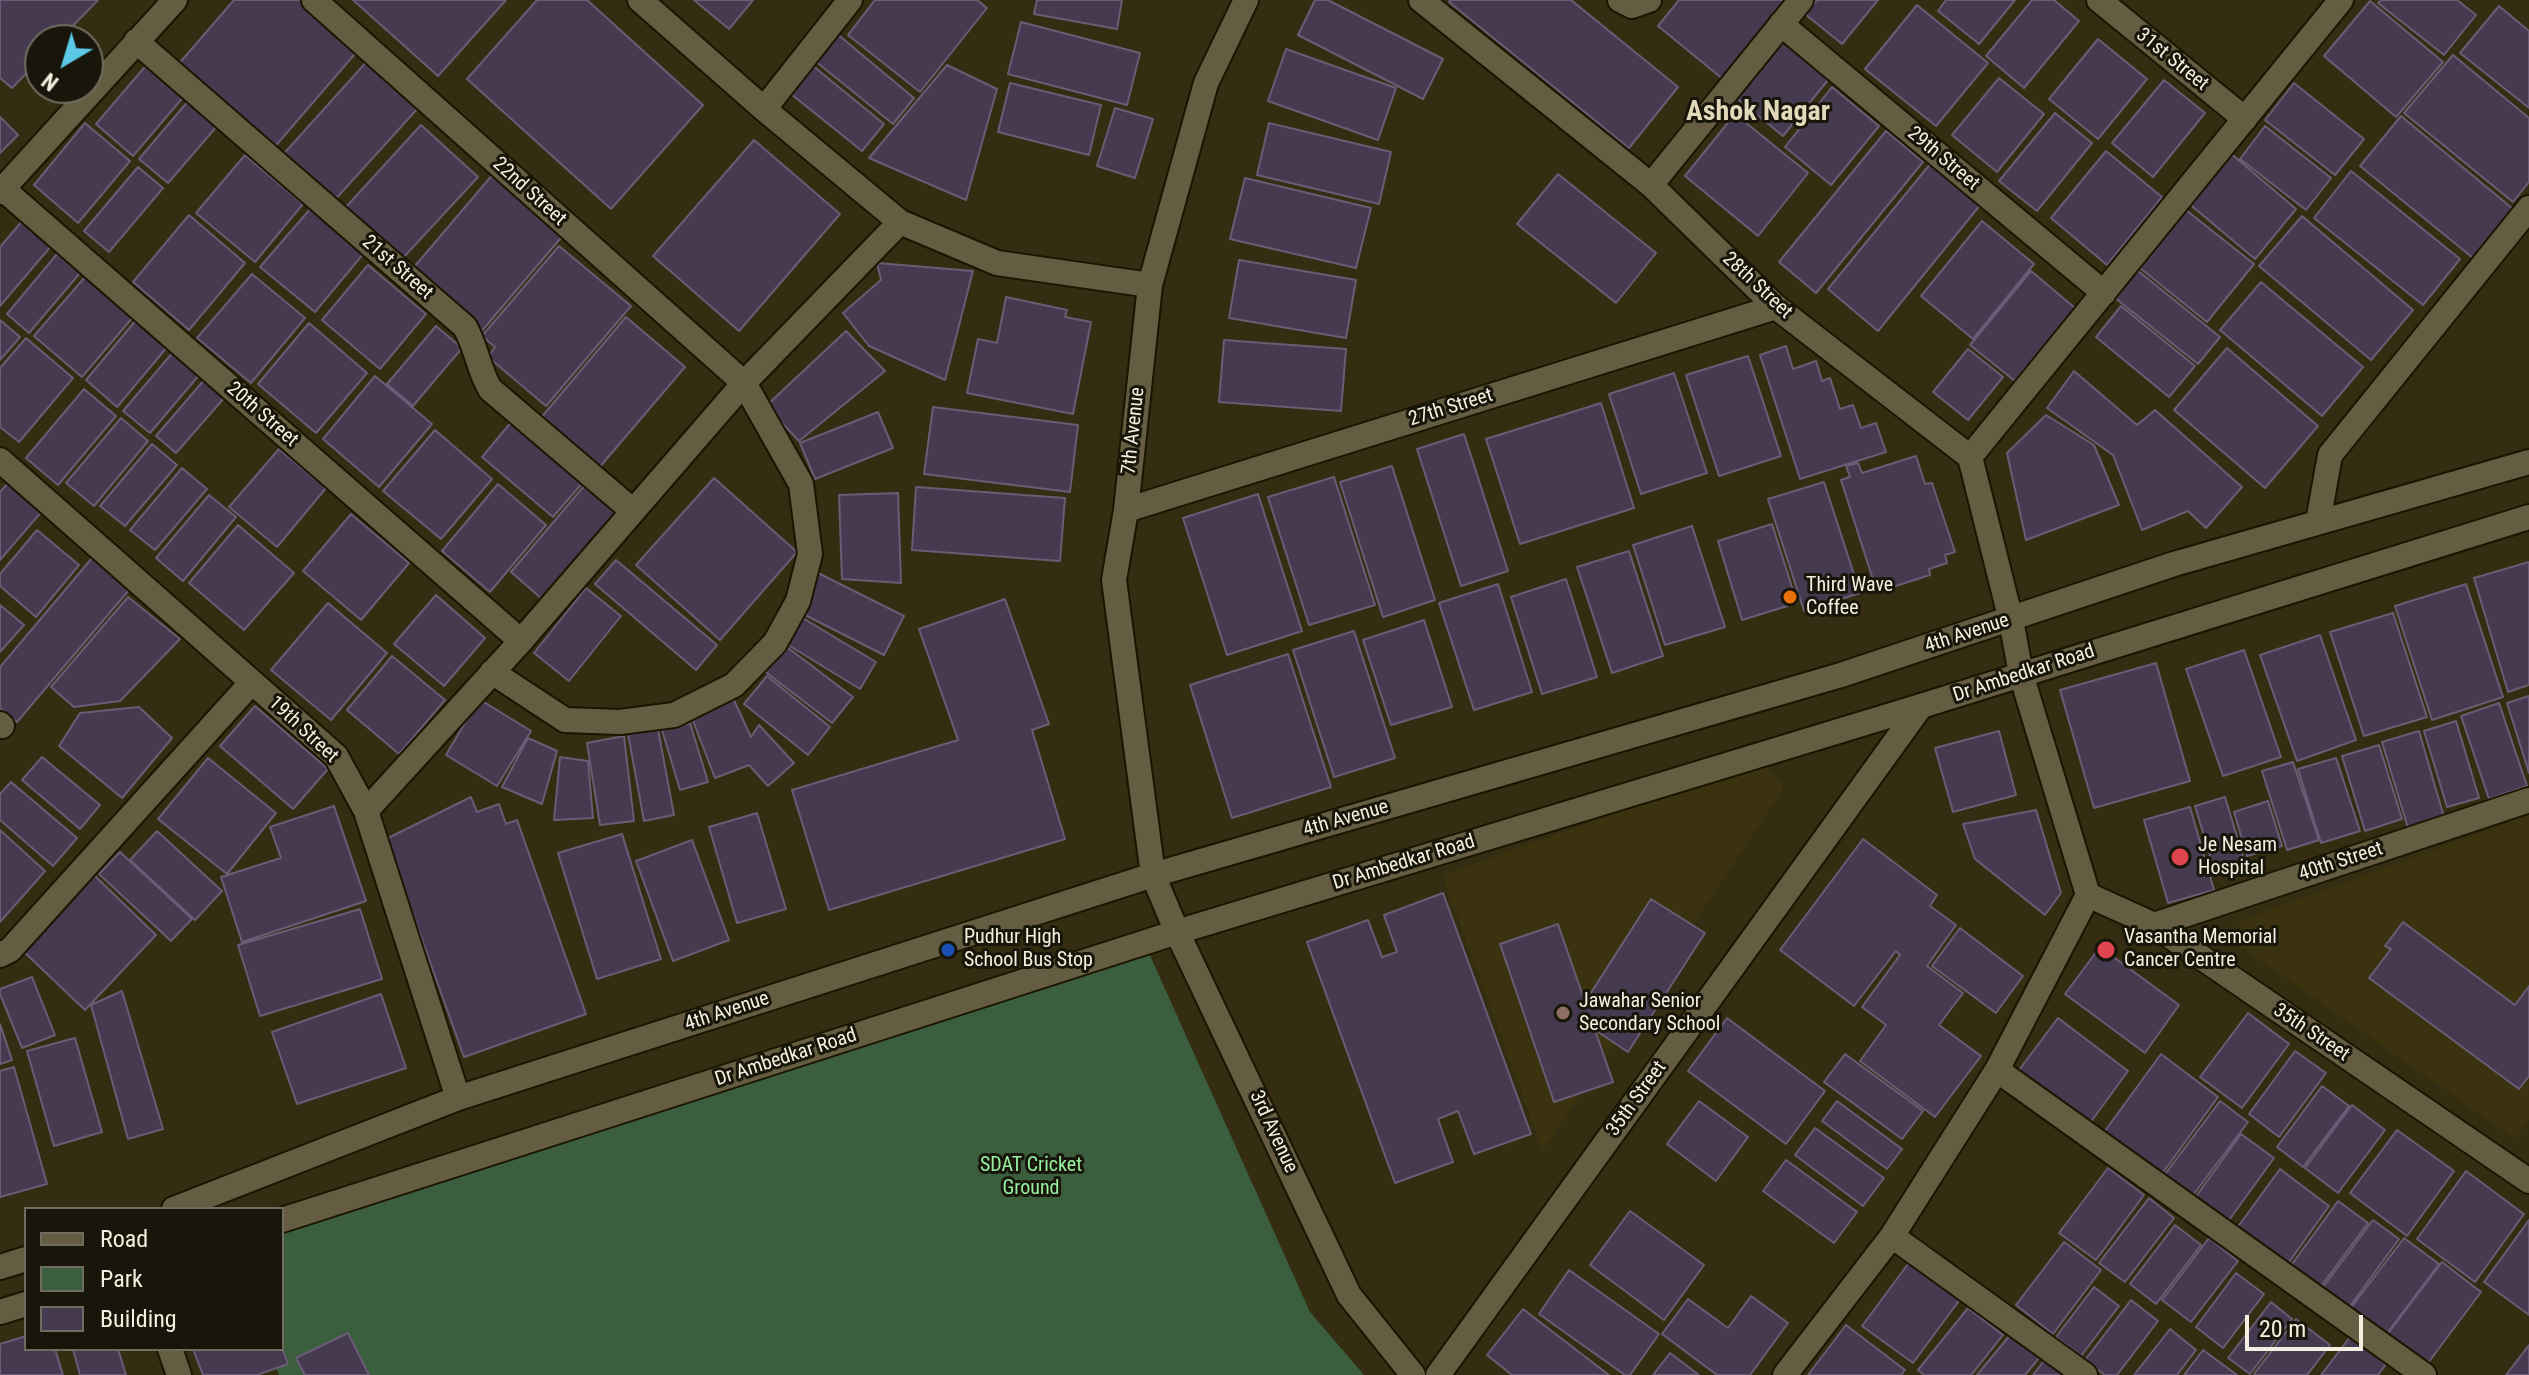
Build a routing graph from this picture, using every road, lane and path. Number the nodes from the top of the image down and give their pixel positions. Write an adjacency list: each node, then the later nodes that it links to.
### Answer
1 (175, 0): 13 (street)
2 (314, 0): 23 (street, 22nd Street)
3 (640, 0): 14 (street)
4 (850, 0): 14 (street)
5 (1246, 0): 20 (street, 7th Avenue)
6 (1421, 0): 16 (street, 28th Street)
7 (1620, 0): 8 (street)
8 (1649, 0)
9 (1801, 0): 12 (street)
10 (2099, 0): 15 (street, 31st Street)
11 (2341, 0): 15 (street)
12 (1781, 24): 16 (street); 21 (street, 29th Street)
13 (136, 41): 17 (street); 28 (street, 21st Street)
14 (764, 109): 19 (street)
15 (2245, 119): 21 (street)
16 (1651, 185): 22 (street, 28th Street)
17 (1, 190): 32 (street, 20th Street)
18 (2529, 208): 30 (street)
19 (900, 222): 20 (street); 23 (street)
20 (1150, 285): 27 (street, 7th Avenue)
21 (2104, 293): 24 (street)
22 (1776, 307): 24 (street, 28th Street); 27 (street, 27th Street)
23 (744, 383): 28 (street); 33 (street, 22nd Street)
24 (1970, 457): 31 (street)
25 (0, 460): 35 (street, 19th Street)
26 (2529, 462): 30 (street, 4th Avenue)
27 (1126, 510): 39 (street, 7th Avenue)
28 (633, 511): 32 (street)
29 (2529, 517): 34 (street, Dr Ambedkar Road)
30 (2318, 522): 31 (street, 4th Avenue)
31 (2011, 620): 34 (street); 39 (street, 4th Avenue)
32 (521, 641): 33 (street)
33 (492, 672): 38 (street)
34 (2021, 674): 36 (street, Dr Ambedkar Road); 40 (street)
35 (252, 682): 38 (street, 19th Street); 43 (street)
36 (1921, 706): 42 (street, Dr Ambedkar Road); 57 (street, 35th Street)
37 (2529, 800): 41 (street, 40th Street)
38 (366, 811): 45 (street, 19th Street)
39 (1153, 875): 42 (street, 3rd Avenue); 45 (street, 4th Avenue)
40 (2088, 895): 41 (street, 35th Street); 44 (street)
41 (2154, 925): 46 (street, 35th Street)
42 (1177, 932): 48 (street, Dr Ambedkar Road); 56 (street, 3rd Avenue)
43 (0, 955)
44 (1997, 1070): 49 (street); 60 (street)
45 (458, 1098): 47 (street, 4th Avenue)
46 (2529, 1181)
47 (179, 1207)
48 (284, 1219)
49 (1892, 1236): 58 (street); 59 (street)
50 (24, 1260): 51 (street)
51 (0, 1267)
52 (24, 1305): 53 (street)
53 (0, 1312)
54 (171, 1351): 55 (street)
55 (179, 1375)
56 (1413, 1375)
57 (1438, 1375)
58 (1785, 1375)
59 (2085, 1375)
60 (2424, 1375)

